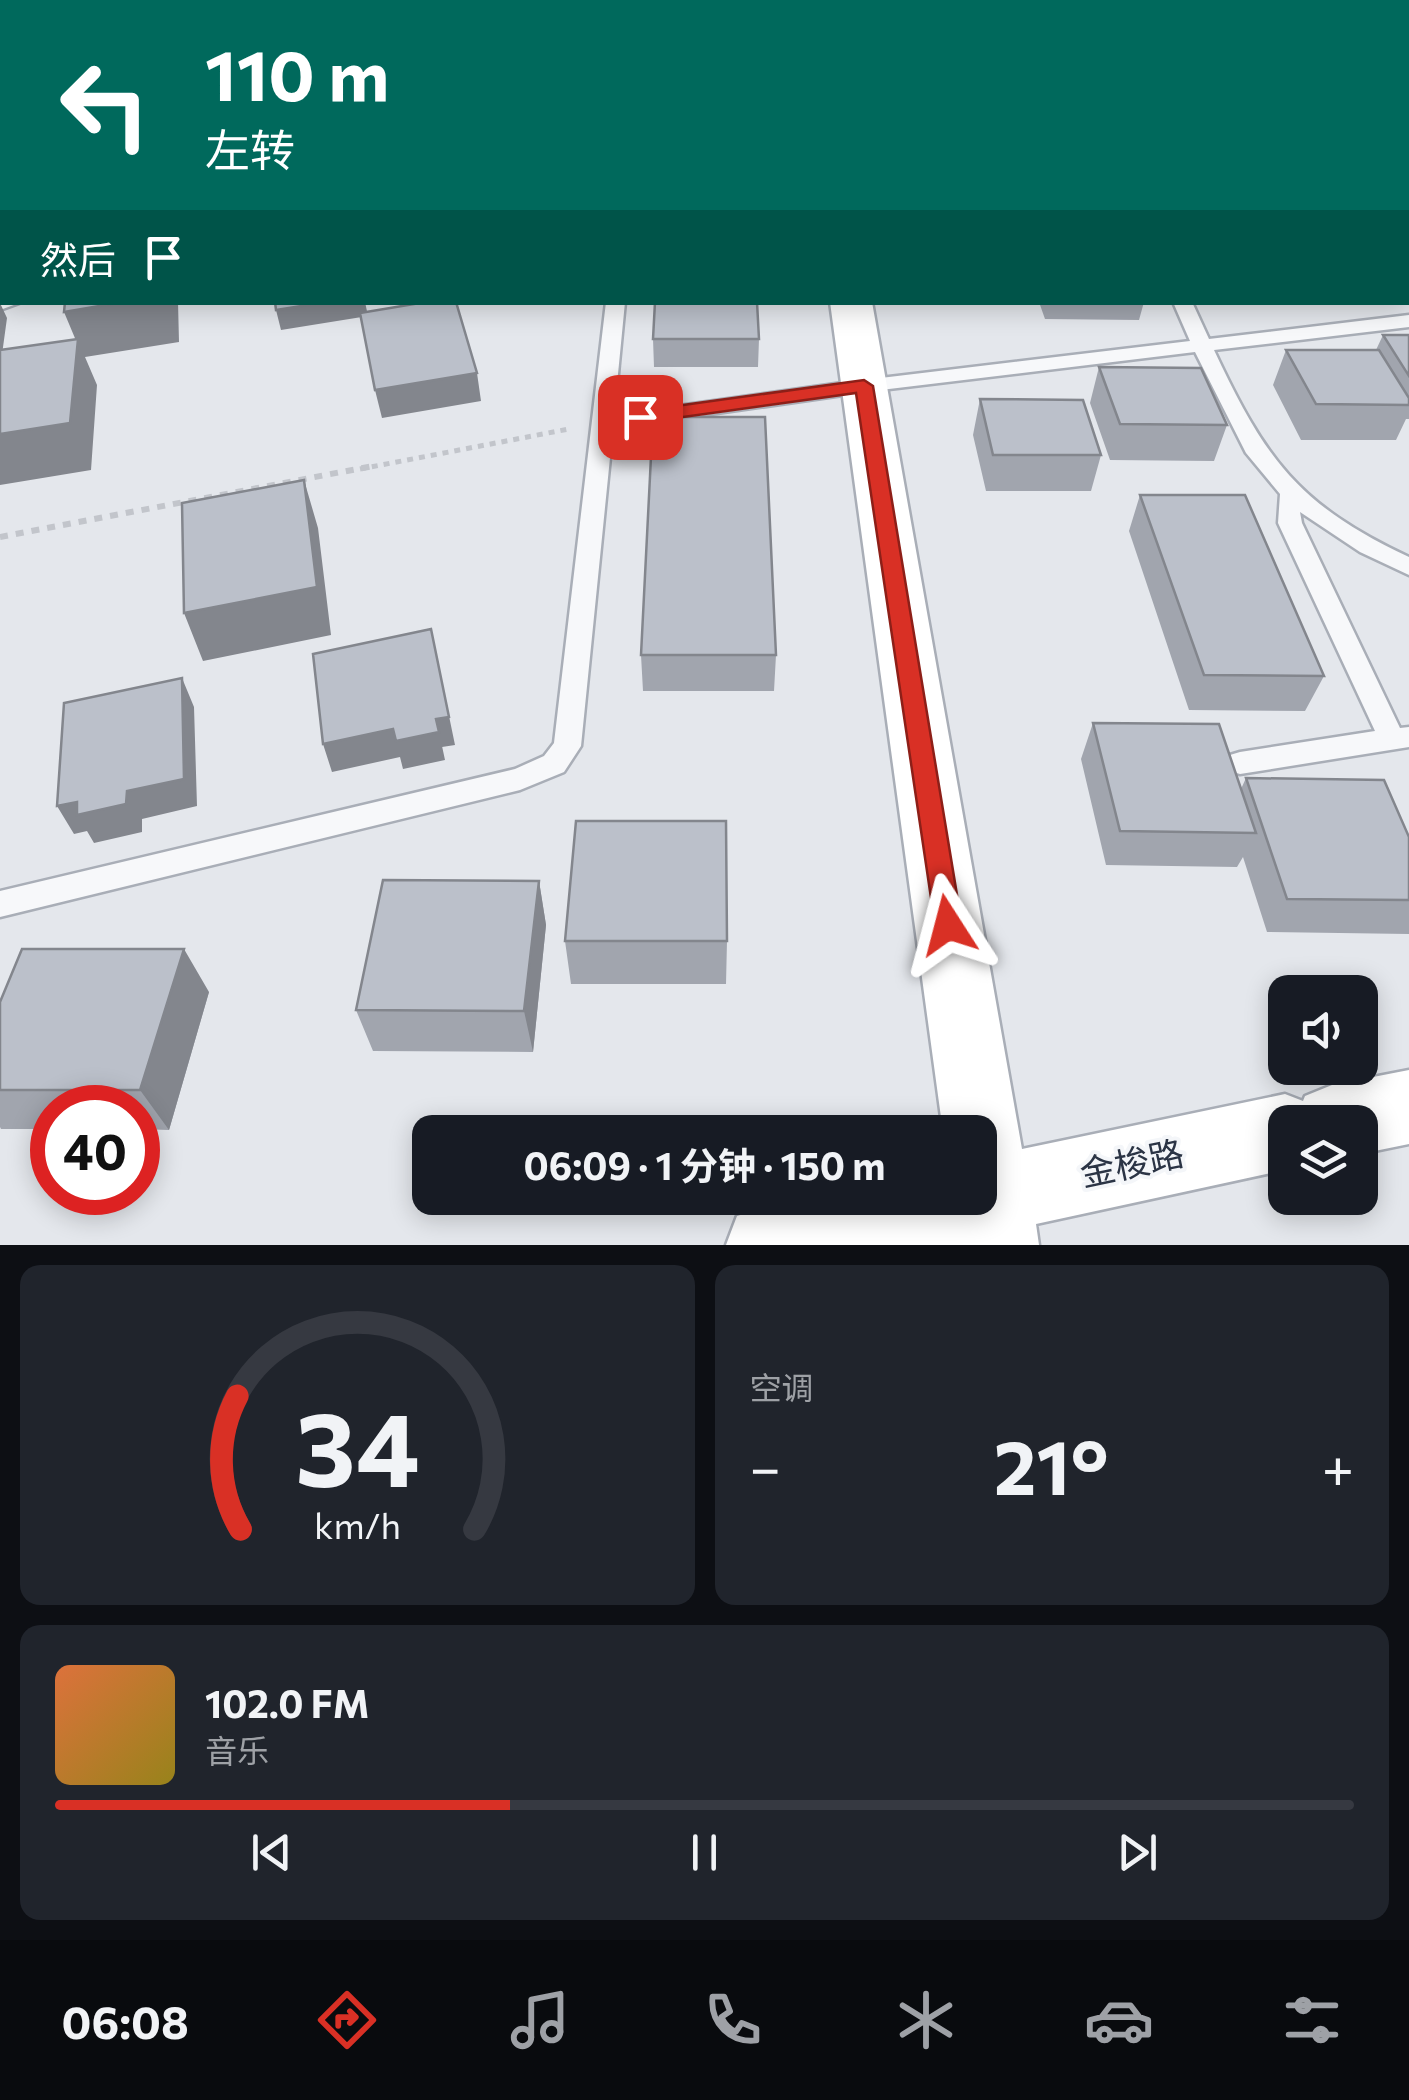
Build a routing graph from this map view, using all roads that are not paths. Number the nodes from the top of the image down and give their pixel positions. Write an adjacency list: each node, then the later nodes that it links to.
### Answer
1 (616, 305): 7 (lane)
2 (851, 305): 6 (street)
3 (1183, 305): 5 (lane)
4 (1409, 321): 5 (lane)
5 (1202, 345): 6 (lane); 8 (lane)
6 (864, 386): 7 (lane); 15 (street)
7 (603, 422): 12 (lane)
8 (1292, 490): 9 (lane); 10 (lane)
9 (1409, 567)
10 (1401, 738): 11 (lane)
11 (1240, 763)
12 (0, 904)
13 (1409, 1107): 14 (street)
14 (1378, 1113)
15 (973, 1115)
16 (1268, 1136): 17 (street, 金梭路)
17 (997, 1206)
18 (950, 1215): 19 (street, 金梭路)
19 (766, 1245)

